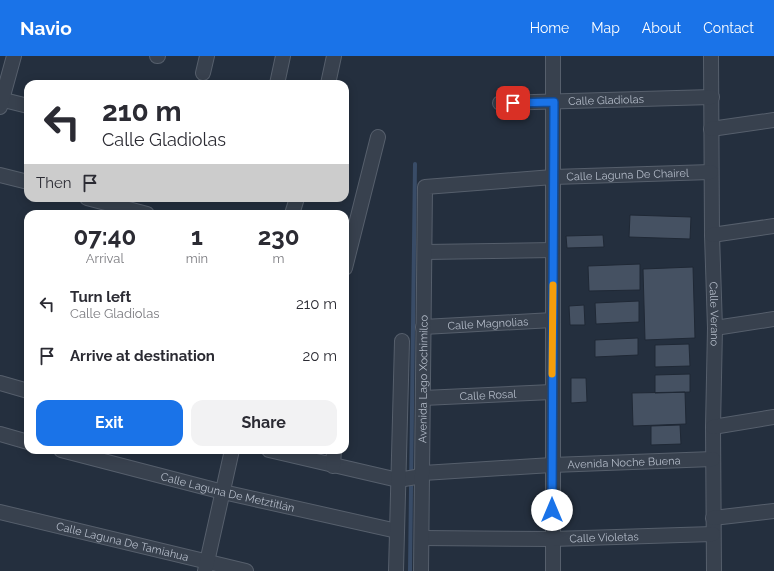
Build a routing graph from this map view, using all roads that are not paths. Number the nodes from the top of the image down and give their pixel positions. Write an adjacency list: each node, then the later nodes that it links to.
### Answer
1 (14, 56): 11 (street)
2 (207, 56): 7 (street)
3 (283, 56): 8 (street)
4 (334, 56): 9 (street)
5 (553, 56): 12 (street)
6 (711, 56): 10 (street, Calle Verano)
7 (203, 73)
8 (278, 80)
9 (329, 80)
10 (712, 97): 12 (street, Calle Gladiolas); 16 (street, Calle Verano)
11 (1, 102): 14 (street)
12 (554, 102): 13 (street, Calle Gladiolas); 20 (street)
13 (500, 103)
14 (24, 105)
15 (774, 120): 16 (street)
16 (711, 129): 18 (street, Calle Verano)
17 (378, 137): 28 (street)
18 (711, 172): 20 (street, Calle Laguna De Chairel); 26 (street, Calle Verano)
19 (0, 175): 21 (street)
20 (553, 177): 22 (street, Calle Laguna De Chairel); 27 (street)
21 (24, 181)
22 (425, 187): 29 (street, Avenida Lago Xochimilco)
23 (102, 202): 24 (street)
24 (132, 210)
25 (774, 226): 26 (street)
26 (712, 235): 33 (street, Calle Verano)
27 (554, 250): 29 (street); 31 (street)
28 (349, 252)
29 (425, 252): 32 (street, Avenida Lago Xochimilco)
30 (774, 319): 33 (street)
31 (553, 320): 32 (street, Calle Magnolias); 37 (street)
32 (423, 327): 38 (street, Avenida Lago Xochimilco)
33 (715, 328): 40 (street, Calle Verano)
34 (402, 341): 50 (street, Avenida Lago Xochimilco)
35 (0, 384): 36 (street)
36 (24, 389)
37 (552, 392): 38 (street, Calle Rosal); 48 (street)
38 (424, 398): 50 (street, Avenida Lago Xochimilco)
39 (774, 417): 40 (street)
40 (713, 427): 47 (street, Calle Verano)
41 (0, 434): 42 (street)
42 (24, 441)
43 (76, 454): 51 (street, Calle Laguna De Metztitlán)
44 (231, 454): 51 (street)
45 (285, 454): 49 (street, Avenida Noche Buena)
46 (334, 454): 49 (street)
47 (713, 458): 48 (street, Avenida Noche Buena); 54 (street, Calle Verano)
48 (552, 465): 50 (street, Avenida Noche Buena); 58 (street)
49 (333, 466): 50 (street, Avenida Noche Buena)
50 (411, 477): 55 (street, Avenida Lago Xochimilco); 57 (street, Avenida Lago Xochimilco)
51 (223, 492): 55 (street, Calle Laguna De Metztitlán); 59 (street)
52 (774, 511): 54 (street)
53 (0, 512): 59 (street, Calle Laguna De Tamiahua)
54 (713, 518): 56 (street, Calle Verano)
55 (397, 531): 61 (street, Avenida Lago Xochimilco)
56 (714, 534): 58 (street, Calle Violetas); 64 (street, Calle Verano)
57 (422, 538): 58 (street, Calle Violetas); 62 (street, Avenida Lago Xochimilco)
58 (552, 539): 63 (street)
59 (206, 566): 60 (street, Calle Laguna De Tamiahua)
60 (246, 571)
61 (396, 571)
62 (421, 571)
63 (553, 571)
64 (714, 571)

